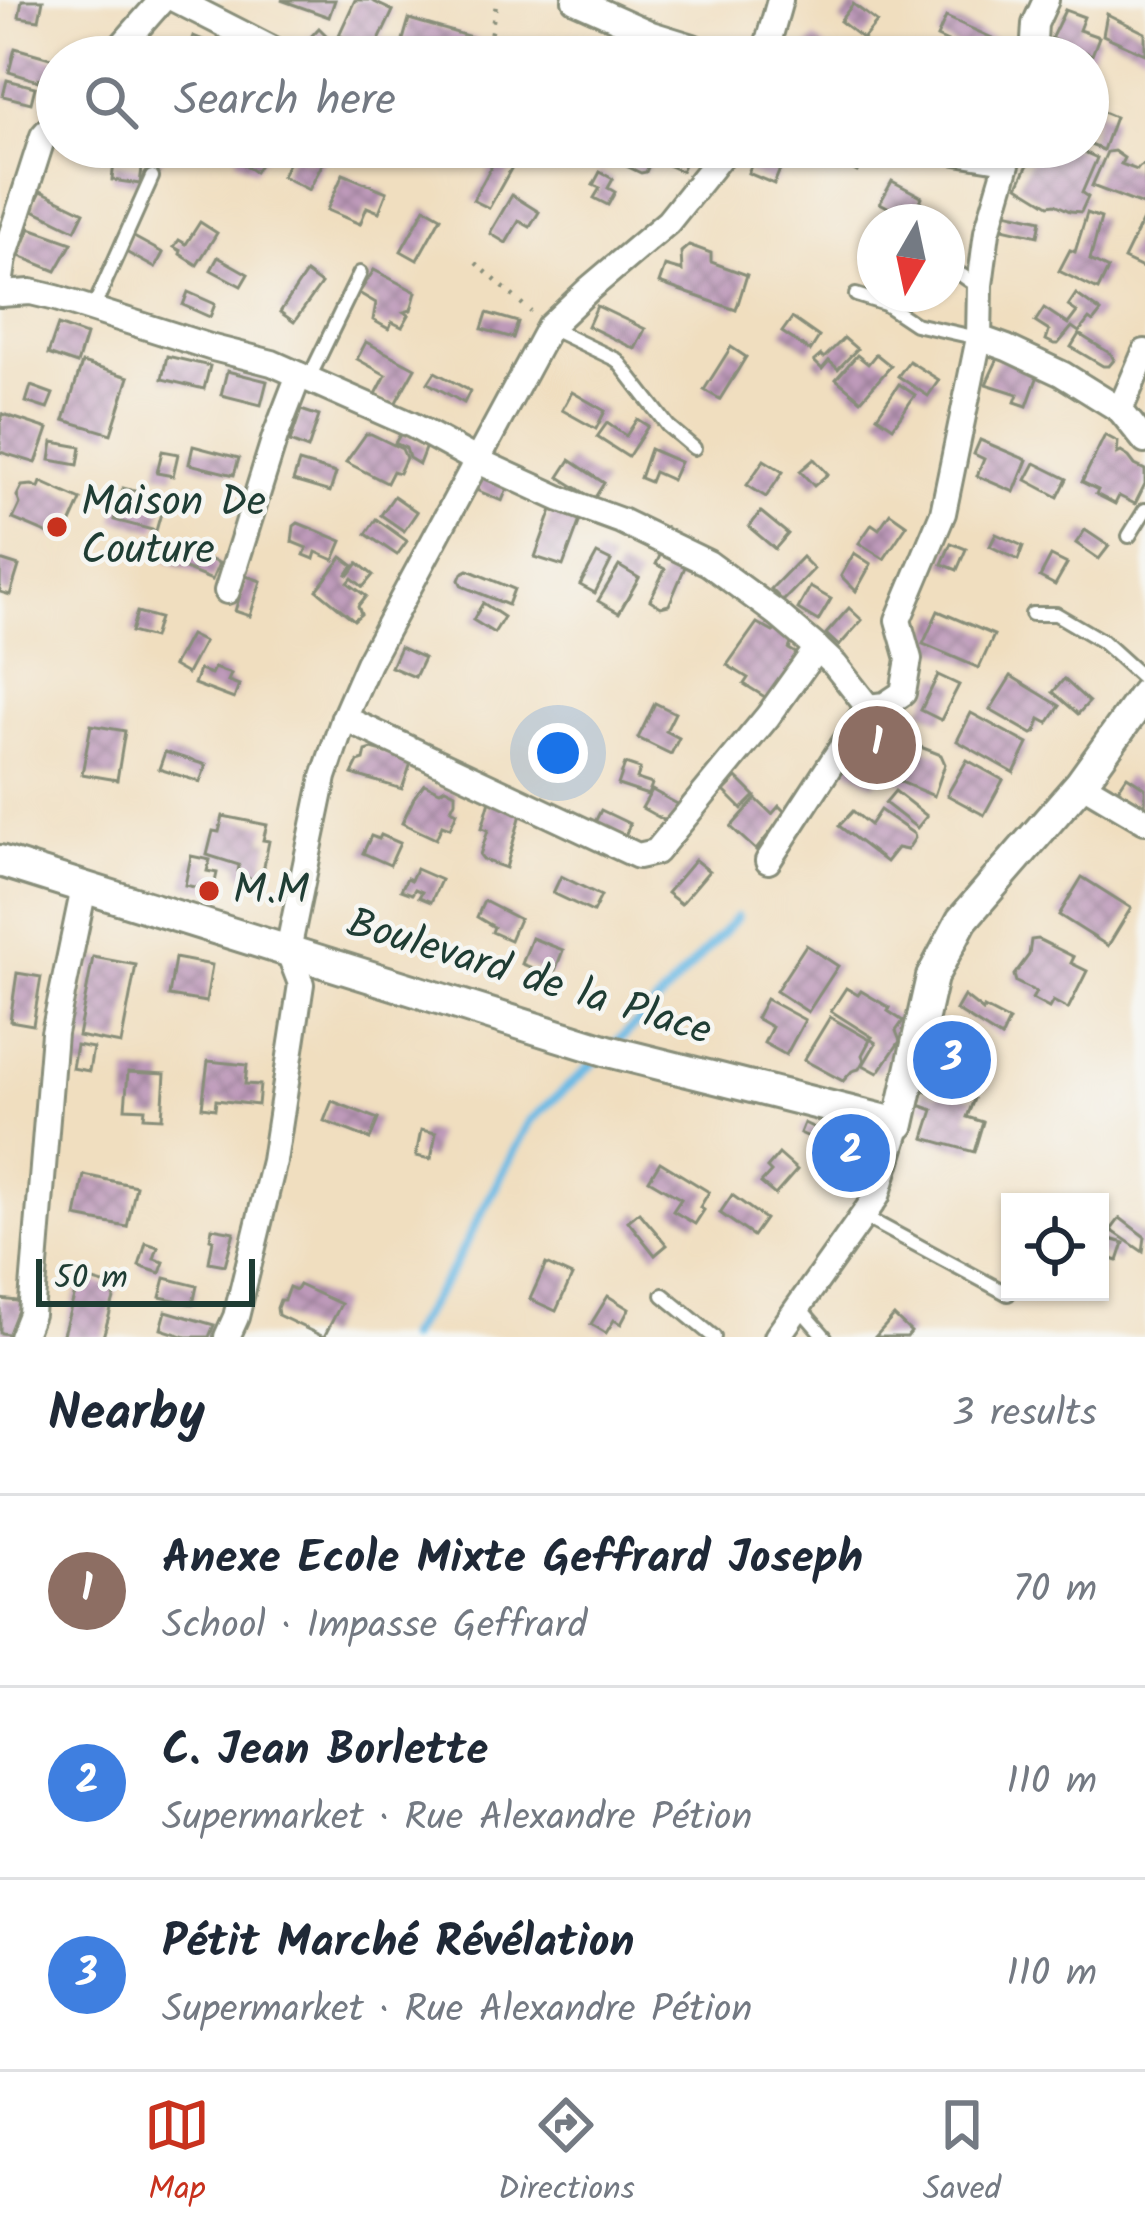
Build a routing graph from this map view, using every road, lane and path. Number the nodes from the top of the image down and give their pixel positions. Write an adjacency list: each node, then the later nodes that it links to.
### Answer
1 (162, 0): 7 (street)
2 (176, 0): 8 (street)
3 (497, 0): 9 (path)
4 (575, 0): 10 (street)
5 (780, 0): 11 (street)
6 (1046, 0): 12 (street)
7 (130, 36)
8 (247, 36)
9 (490, 36)
10 (657, 36)
11 (770, 36)
12 (1035, 36)
13 (36, 158): 21 (street)
14 (711, 168): 24 (street)
15 (1005, 168): 20 (street)
16 (152, 177): 23 (lane)
17 (476, 263): 24 (path)
18 (360, 273): 27 (lane)
19 (965, 277): 20 (lane)
20 (980, 287): 25 (street)
21 (0, 289): 23 (street)
22 (856, 295): 25 (lane)
23 (93, 309): 27 (street)
24 (549, 327): 30 (lane); 31 (street)
25 (979, 338): 28 (street); 39 (street)
26 (1145, 352): 28 (street)
27 (304, 376): 31 (street); 34 (street)
28 (1120, 410): 29 (street)
29 (1145, 441)
30 (694, 448)
31 (476, 460): 36 (street); 40 (street)
32 (1145, 510): 33 (lane)
33 (1130, 536)
34 (227, 591)
35 (1032, 614): 37 (lane)
36 (817, 648): 39 (street); 40 (street)
37 (1145, 680)
38 (1145, 694): 41 (street)
39 (868, 706): 44 (street)
40 (344, 718): 46 (street)
41 (1081, 783): 42 (street); 47 (street)
42 (1145, 821)
43 (0, 861): 45 (street, Boulevard de la Place)
44 (768, 862)
45 (84, 888): 46 (street, Boulevard de la Place); 52 (street)
46 (289, 950): 47 (street, Boulevard de la Place); 53 (street)
47 (899, 1124): 48 (street)
48 (863, 1216): 49 (lane); 51 (street)
49 (1001, 1291)
50 (663, 1295): 54 (lane)
51 (797, 1305): 55 (street); 56 (lane)
52 (22, 1337)
53 (227, 1337)
54 (714, 1337)
55 (777, 1337)
56 (825, 1337)

